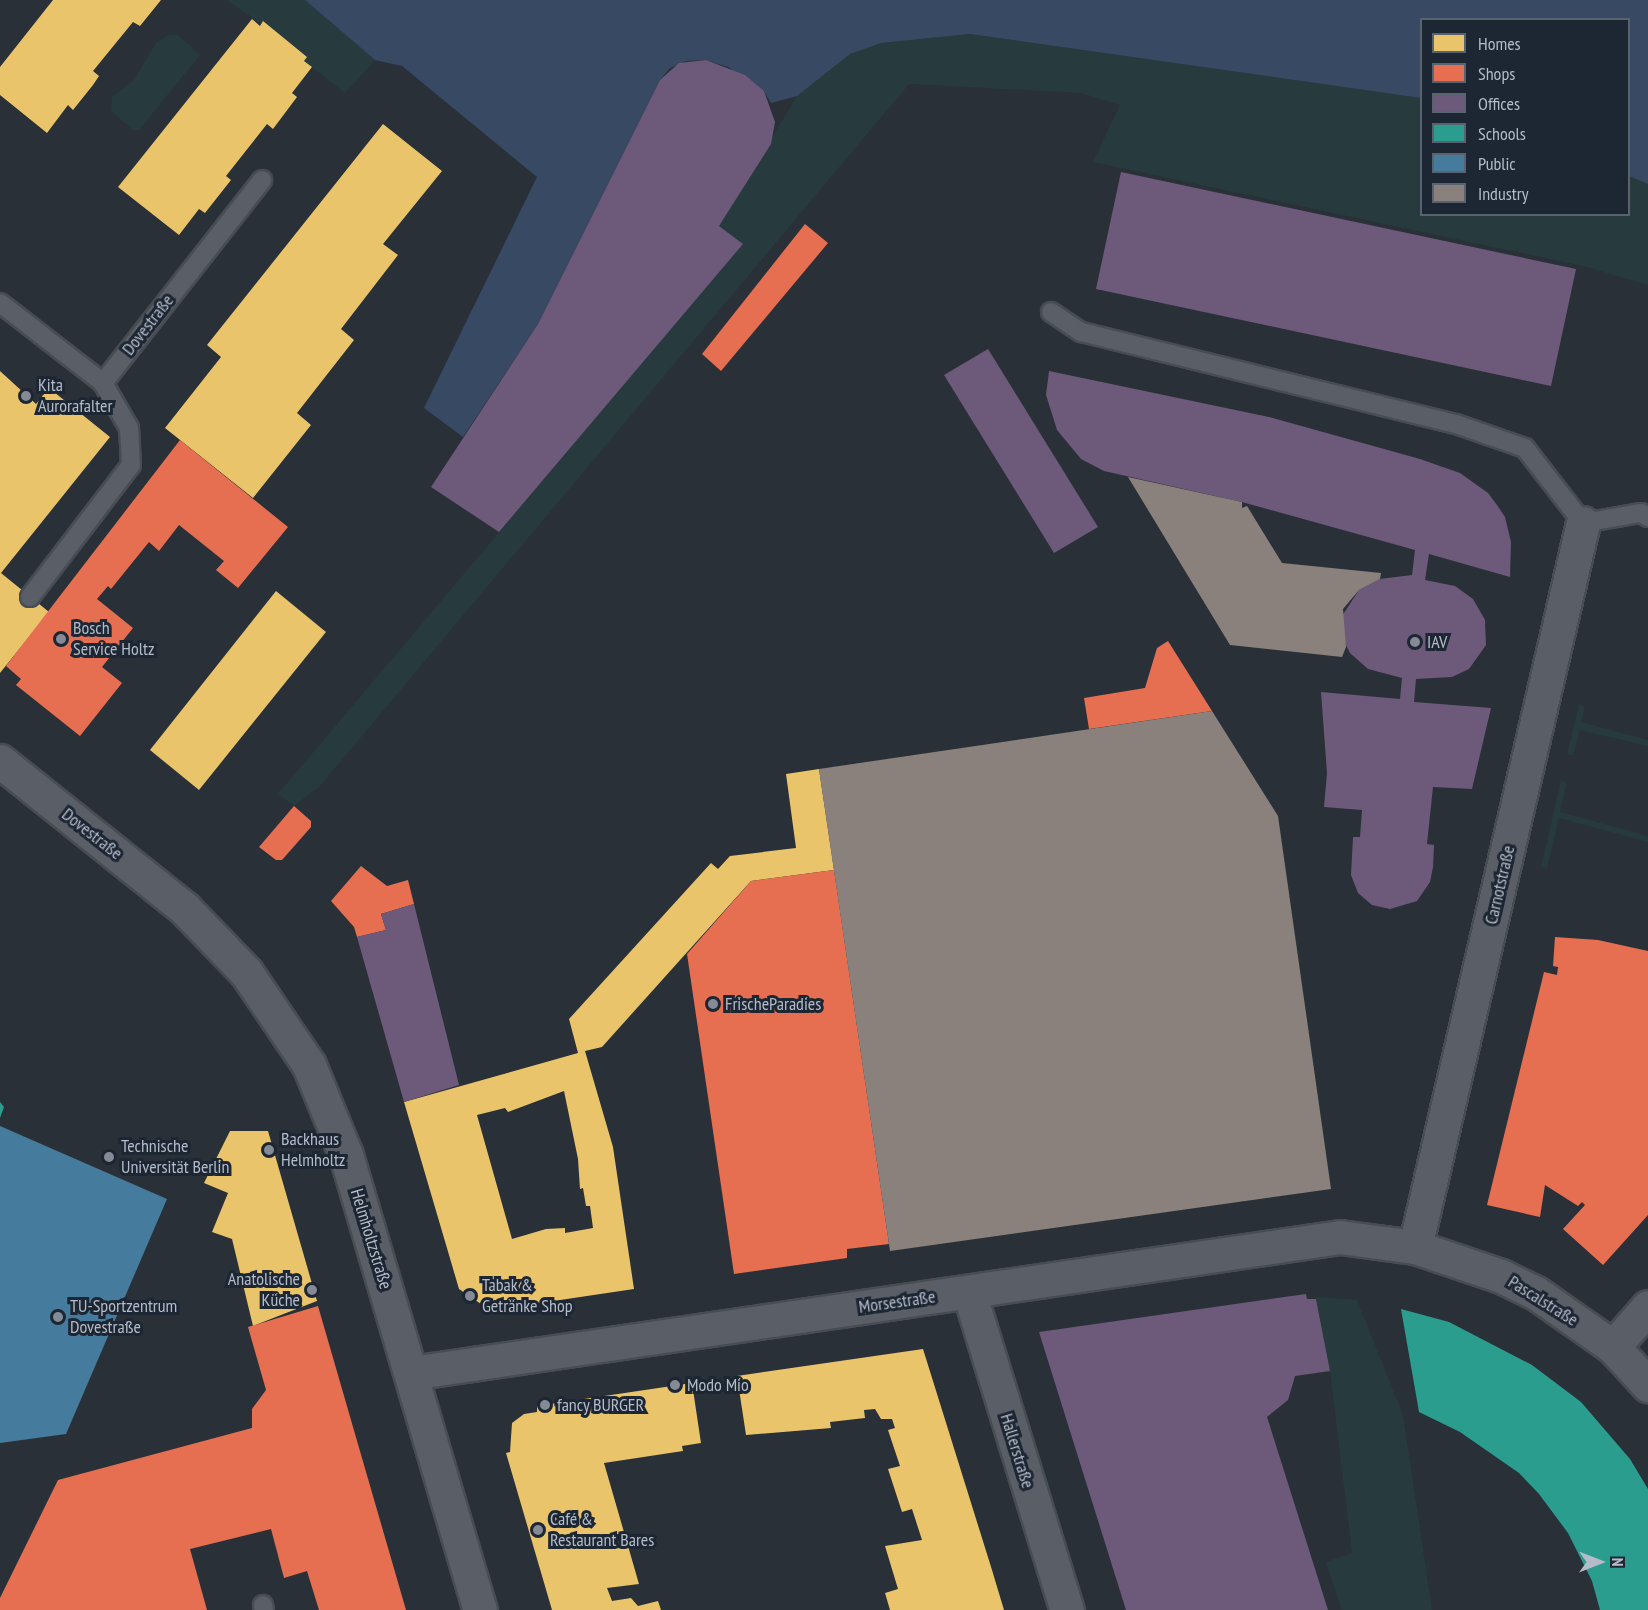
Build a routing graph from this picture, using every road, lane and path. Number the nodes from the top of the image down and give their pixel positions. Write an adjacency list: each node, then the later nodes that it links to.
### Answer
1 (262, 180): 4 (lane, Dovestraße)
2 (0, 303): 4 (lane)
3 (1051, 312): 6 (lane)
4 (103, 383): 7 (lane)
5 (1648, 517): 6 (lane)
6 (1584, 523): 11 (street, Carnotstraße)
7 (30, 597)
8 (0, 761): 9 (street, Dovestraße)
9 (184, 908): 15 (street, Helmholtzstraße)
10 (1383, 1242): 11 (street, Pascalstraße); 12 (street, Morsestraße)
11 (1415, 1247): 14 (street, Pascalstraße)
12 (969, 1292): 15 (street, Morsestraße); 18 (street, Hallerstraße)
13 (1648, 1307): 14 (street)
14 (1613, 1347): 16 (street, Pascalstraße)
15 (411, 1373): 17 (street, Helmholtzstraße)
16 (1648, 1385)
17 (480, 1610)
18 (1067, 1610)

